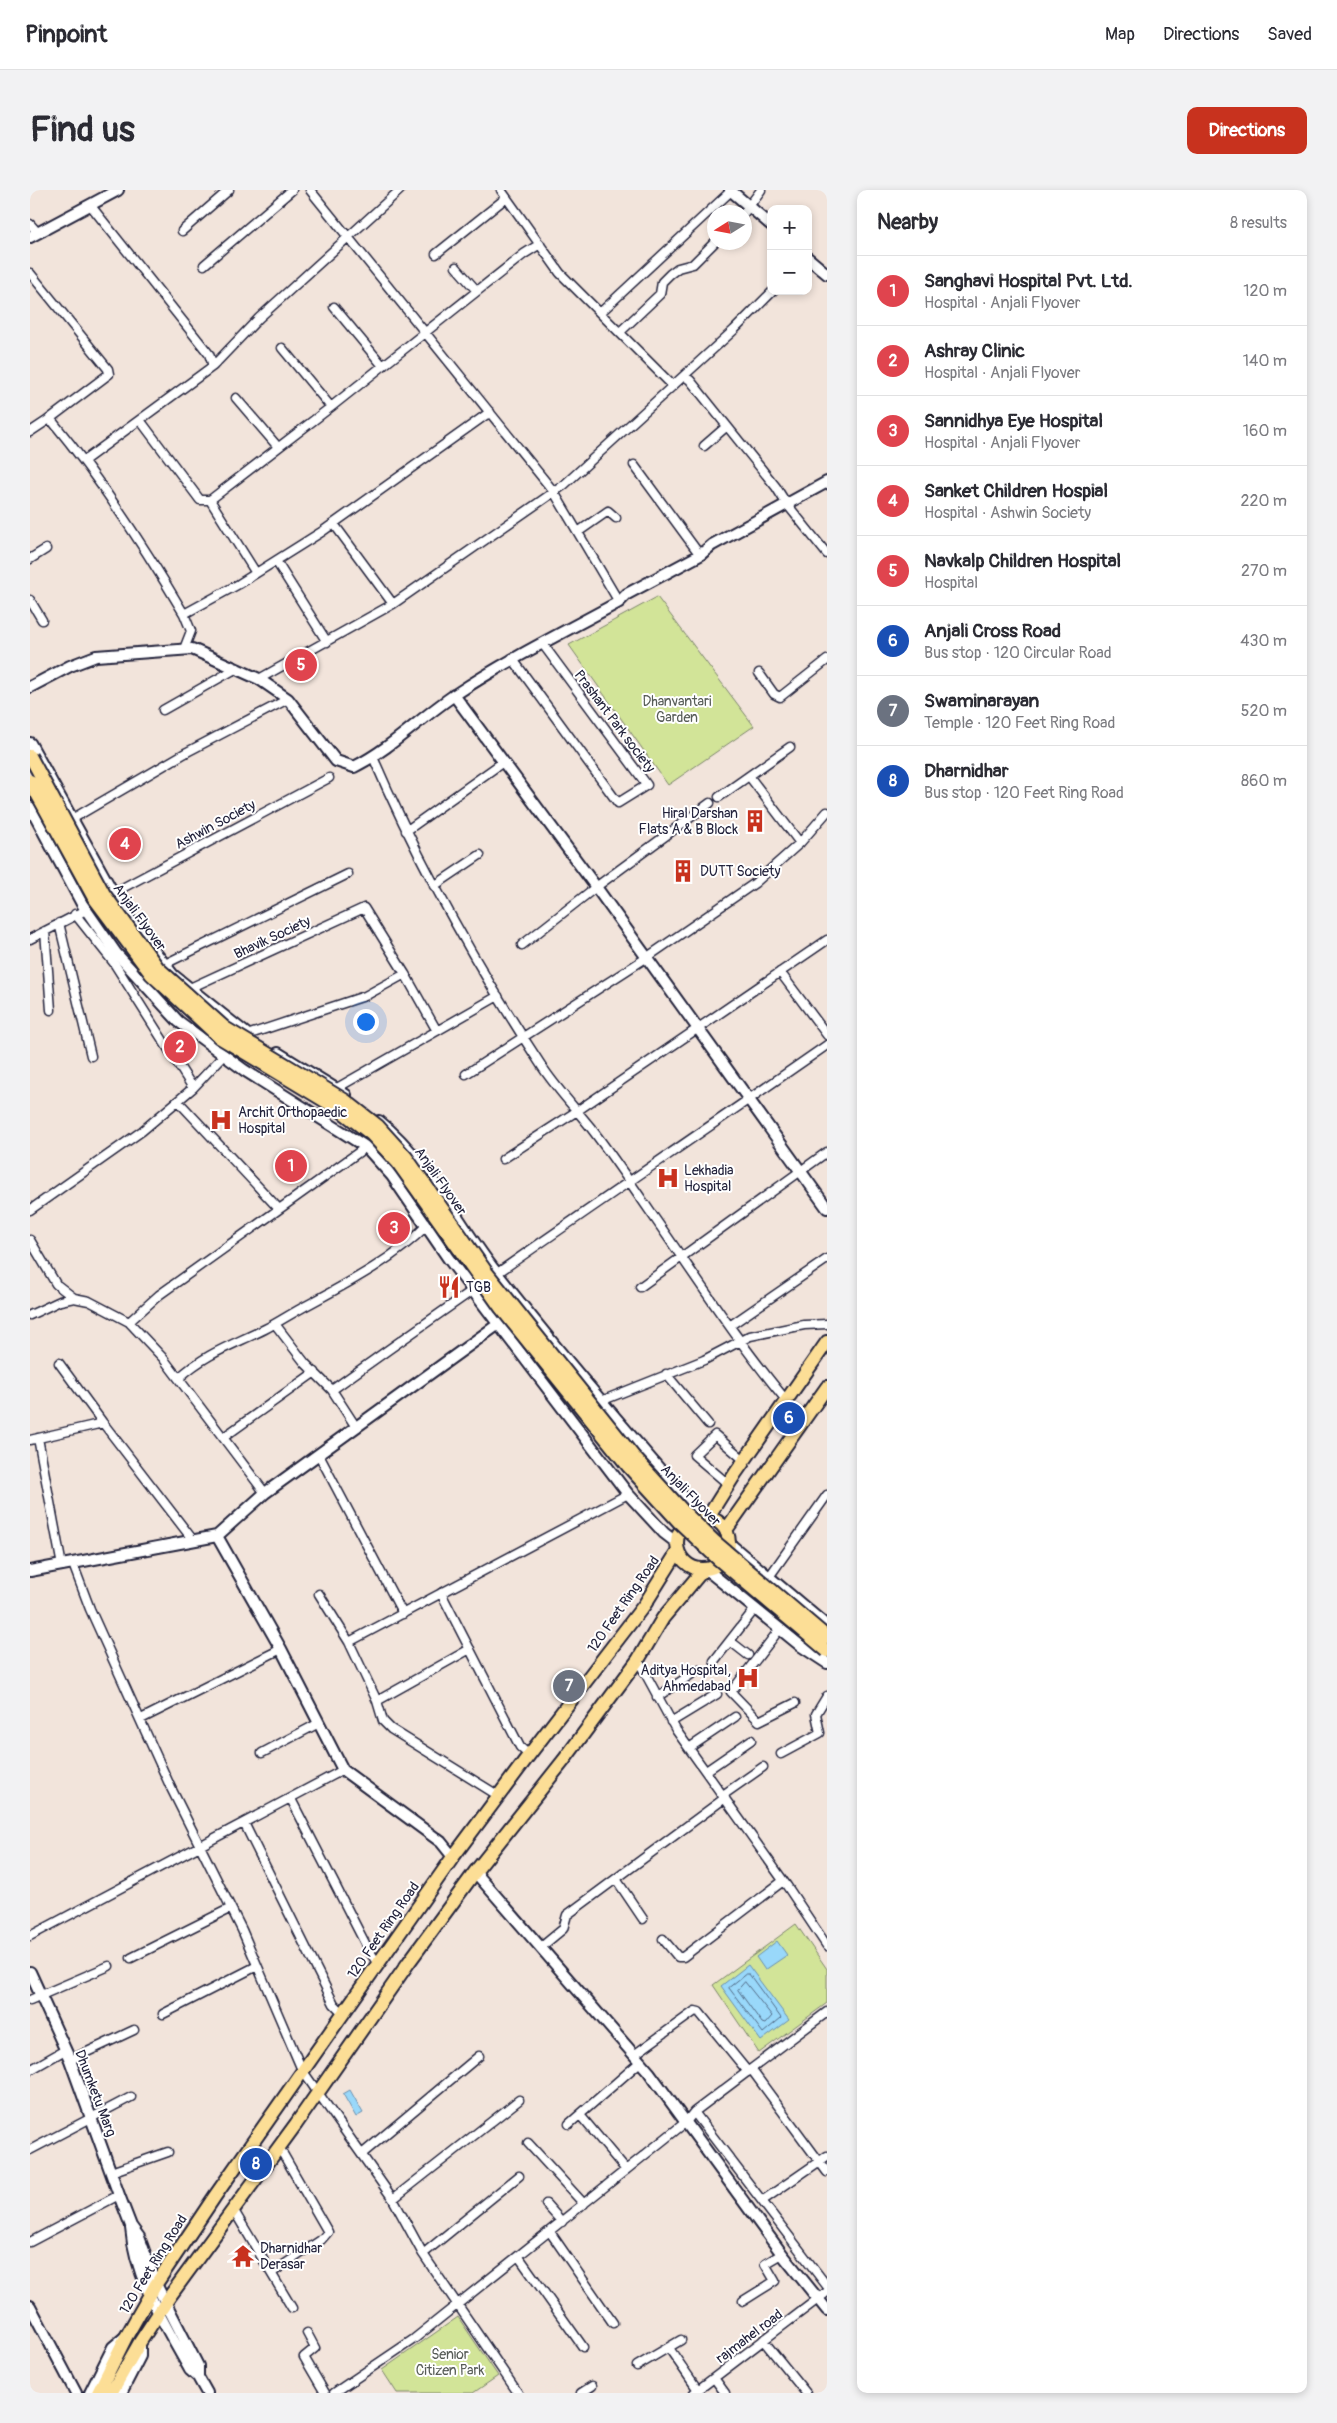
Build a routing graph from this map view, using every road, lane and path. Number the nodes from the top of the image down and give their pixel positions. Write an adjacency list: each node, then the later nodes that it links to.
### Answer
1 (118, 190): 12 (street)
2 (229, 190): 16 (street)
3 (292, 190): 23 (street)
4 (310, 190): 18 (street)
5 (400, 190): 18 (street)
6 (501, 190): 9 (street)
7 (760, 190): 11 (street)
8 (731, 191): 10 (street); 31 (street)
9 (506, 198): 19 (street); 21 (street)
10 (743, 205)
11 (750, 205)
12 (92, 206): 17 (street); 35 (street)
13 (752, 212): 14 (street)
14 (767, 222)
15 (30, 224): 17 (street)
16 (182, 231)
17 (34, 235)
18 (350, 237): 33 (street); 35 (street)
19 (540, 244): 28 (street); 31 (street)
20 (707, 250): 32 (street)
21 (436, 254)
22 (812, 261): 26 (street)
23 (204, 265)
24 (456, 267): 28 (street)
25 (30, 274): 27 (street)
26 (827, 274)
27 (33, 285): 42 (street)
28 (477, 291): 33 (street)
29 (769, 295): 37 (street)
30 (334, 307): 36 (street)
31 (600, 313): 32 (street)
32 (620, 332): 38 (street)
33 (425, 333): 36 (street); 41 (street)
34 (282, 348): 40 (street)
35 (213, 366): 43 (street)
36 (383, 366): 40 (street)
37 (684, 376): 38 (street); 44 (street)
38 (673, 386): 51 (street)
39 (236, 398): 47 (street)
40 (331, 406): 47 (street)
41 (490, 412): 51 (street); 55 (street)
42 (48, 420): 45 (street); 48 (street)
43 (140, 420): 48 (street); 52 (street)
44 (727, 426): 46 (street); 53 (street)
45 (30, 432)
46 (704, 446)
47 (278, 447): 52 (street)
48 (85, 460): 66 (street)
49 (634, 466): 59 (street)
50 (827, 482): 53 (street)
51 (554, 492): 56 (street); 65 (street)
52 (210, 500): 62 (street)
53 (786, 503): 58 (street); 59 (street)
54 (616, 518): 56 (street)
55 (334, 524): 61 (street); 65 (street)
56 (578, 532): 64 (street)
57 (46, 549): 60 (street)
58 (827, 554)
59 (700, 555): 64 (street)
60 (30, 559)
61 (276, 561): 62 (street); 68 (street)
62 (256, 573): 66 (street)
63 (30, 600): 67 (street)
64 (619, 602): 69 (street)
65 (393, 604): 68 (street)
66 (184, 614): 70 (street)
67 (42, 620)
68 (327, 642): 75 (street)
69 (542, 643): 71 (street); 71 (street, Prashant Park society)
70 (184, 649): 73 (street); 76 (street)
71 (512, 658): 77 (street)
72 (826, 663): 74 (street)
73 (236, 668): 75 (street); 79 (street)
74 (759, 673)
75 (259, 679): 78 (street)
76 (30, 687)
77 (454, 695): 83 (street); 84 (street)
78 (288, 699): 83 (street); 92 (street)
79 (163, 710)
80 (30, 743): 92 (street)
81 (790, 747): 85 (street)
82 (30, 756): 188 (main road, Anjali Flyover, bridge)
83 (373, 757): 93 (street)
84 (503, 762): 93 (street); 98 (street)
85 (749, 776): 88 (street); 94 (street)
86 (329, 778): 99 (street, Ashwin Society)
87 (30, 780): 193 (main road, Anjali Flyover, bridge)
88 (719, 797)
89 (710, 804): 98 (street)
90 (30, 807): 100 (street)
91 (827, 812): 94 (street)
92 (72, 819): 99 (street)
93 (406, 831): 97 (street)
94 (800, 843): 107 (street)
95 (480, 855): 97 (street)
96 (348, 874): 108 (street)
97 (434, 886): 112 (street)
98 (596, 886): 106 (street); 107 (street)
99 (113, 893): 100 (street); 108 (street)
100 (86, 910): 101 (street); 120 (street)
101 (75, 914): 102 (street); 123 (street)
102 (59, 923): 103 (street); 121 (street)
103 (45, 932): 104 (street); 113 (street)
104 (30, 939)
105 (827, 940): 109 (street)
106 (522, 945)
107 (646, 958): 114 (street); 118 (street)
108 (165, 964): 111 (street)
109 (780, 972): 114 (street); 117 (street)
110 (405, 974): 111 (street, Bhavik Society); 115 (street); 116 (street)
111 (190, 988): 116 (street)
112 (498, 996): 115 (street); 118 (street)
113 (51, 1010)
114 (697, 1029): 125 (street); 127 (street)
115 (437, 1031): 124 (street)
116 (247, 1035): 120 (street); 124 (street)
117 (827, 1035)
118 (523, 1036): 122 (street); 127 (street)
119 (827, 1045): 125 (street)
120 (224, 1055): 123 (street); 128 (street)
121 (91, 1056)
122 (466, 1074)
123 (193, 1088): 126 (street)
124 (337, 1088): 140 (street)
125 (748, 1099): 131 (street); 132 (street)
126 (178, 1101): 134 (street); 135 (street)
127 (577, 1111): 130 (street); 132 (street)
128 (366, 1147): 134 (street); 136 (street)
129 (827, 1152): 131 (street)
130 (503, 1159)
131 (801, 1172): 133 (street); 138 (street)
132 (629, 1182): 138 (street); 140 (street)
133 (827, 1208)
134 (279, 1209): 145 (street)
135 (30, 1210)
136 (426, 1226): 142 (street); 146 (street)
137 (30, 1240): 143 (street)
138 (680, 1257): 141 (street); 149 (street)
139 (827, 1259): 149 (street)
140 (497, 1272): 142 (street); 159 (street)
141 (640, 1287)
142 (473, 1290): 147 (street); 157 (street)
143 (74, 1298): 144 (street); 145 (street)
144 (30, 1315)
145 (129, 1322): 155 (street)
146 (275, 1324): 153 (street); 155 (street)
147 (500, 1324): 162 (street); 169 (street)
148 (827, 1324): 150 (street)
149 (730, 1325): 150 (street)
150 (740, 1342): 154 (street); 158 (street)
151 (827, 1342): 158 (main road)
152 (59, 1363): 160 (street)
153 (314, 1372): 157 (street); 163 (street)
154 (666, 1374): 159 (street); 161 (street)
155 (179, 1378): 163 (street)
156 (827, 1387): 172 (main road)
157 (332, 1390): 162 (street)
158 (786, 1400): 166 (main road)
159 (601, 1401): 171 (street)
160 (103, 1423): 164 (street); 174 (street)
161 (708, 1424)
162 (356, 1427): 165 (street)
163 (224, 1437): 168 (street)
164 (34, 1439): 178 (street)
165 (319, 1454): 168 (street); 185 (street)
166 (744, 1460): 167 (main road); 167 (street)
167 (728, 1484): 171 (main road)
168 (265, 1494): 173 (street)
169 (628, 1494): 176 (street); 182 (street)
170 (827, 1495): 181 (street)
171 (705, 1517): 172 (main road); 176 (main road)
172 (726, 1530): 175 (main road)
173 (218, 1536): 174 (street); 192 (street)
174 (193, 1540): 177 (street)
175 (730, 1544): 179 (main road); 181 (street)
176 (677, 1547): 179 (main road); 212 (main road, 120 Feet Ring Road)
177 (73, 1564): 178 (street); 205 (street)
178 (62, 1566): 180 (street)
179 (705, 1570): 184 (street); 195 (main road)
180 (30, 1571)
181 (769, 1577): 186 (street)
182 (441, 1593): 185 (street); 191 (street)
183 (319, 1594): 190 (street)
184 (754, 1610): 187 (street); 189 (street)
185 (403, 1614): 190 (street)
186 (827, 1626)
187 (779, 1630): 197 (street); 203 (street)
188 (827, 1637)
189 (730, 1641): 194 (street); 196 (street)
190 (349, 1642): 202 (street)
191 (470, 1649): 202 (street); 212 (street)
192 (281, 1650): 205 (street); 207 (street)
193 (827, 1651)
194 (748, 1655)
195 (638, 1660): 200 (street); 222 (main road)
196 (714, 1661)
197 (827, 1663)
198 (698, 1670): 200 (street)
199 (717, 1694): 206 (street)
200 (657, 1696): 206 (street)
201 (827, 1696): 211 (street)
202 (377, 1701): 216 (street)
203 (795, 1702)
204 (735, 1717): 209 (street)
205 (141, 1719): 220 (street)
206 (671, 1722): 209 (street)
207 (319, 1723): 210 (street); 214 (street)
208 (751, 1740): 215 (street)
209 (689, 1748): 215 (street)
210 (262, 1753)
211 (781, 1754)
212 (529, 1755): 216 (main road, 120 Feet Ring Road)
213 (763, 1767): 217 (street)
214 (343, 1770): 218 (street); 221 (street)
215 (706, 1771): 217 (street)
216 (499, 1796): 221 (main road, 120 Feet Ring Road)
217 (724, 1797): 223 (street); 224 (street)
218 (291, 1799): 219 (street); 232 (street)
219 (244, 1823): 220 (street); 238 (street)
220 (201, 1847): 225 (street); 227 (street)
221 (453, 1857): 232 (main road, 120 Feet Ring Road)
222 (475, 1872): 230 (street); 248 (main road)
223 (616, 1879): 226 (street); 230 (street)
224 (783, 1881): 228 (street); 229 (street)
225 (231, 1908): 231 (street); 234 (street)
226 (643, 1919)
227 (30, 1936)
228 (664, 1939)
229 (827, 1946)
230 (540, 1948): 243 (street)
231 (131, 1958)
232 (378, 1964): 238 (main road, 120 Feet Ring Road)
233 (108, 1966): 236 (street)
234 (258, 1966): 239 (street); 246 (street)
235 (30, 1972): 236 (street, Dhumketu Marg)
236 (35, 1998): 241 (street, Dhumketu Marg)
237 (827, 2012): 247 (street)
238 (343, 2013): 246 (main road, 120 Feet Ring Road)
239 (163, 2014)
240 (134, 2030): 244 (street)
241 (65, 2050): 244 (street, Dhumketu Marg); 245 (street)
242 (479, 2056): 260 (street)
243 (637, 2058): 247 (street); 252 (street); 254 (street)
244 (70, 2060): 253 (street, Dhumketu Marg)
245 (30, 2070)
246 (302, 2070): 248 (street); 281 (main road, 120 Feet Ring Road)
247 (749, 2070): 251 (street); 262 (street)
248 (319, 2091): 257 (main road); 260 (street)
249 (131, 2097): 253 (street)
250 (519, 2100): 268 (street)
251 (694, 2112): 254 (street); 269 (street)
252 (580, 2115): 255 (street); 263 (street)
253 (91, 2117): 258 (street); 264 (street, Dhumketu Marg)
254 (686, 2122): 263 (street); 277 (street)
255 (570, 2124)
256 (528, 2142): 271 (street)
257 (279, 2148): 272 (main road); 279 (street)
258 (30, 2150)
259 (168, 2152): 264 (street)
260 (362, 2154): 268 (street)
261 (827, 2156): 262 (street)
262 (819, 2162): 265 (street); 269 (street)
263 (626, 2170): 271 (street)
264 (111, 2172): 267 (street, Dhumketu Marg)
265 (827, 2172)
266 (519, 2176): 276 (street)
267 (119, 2195): 275 (street); 281 (street, Dhumketu Marg)
268 (393, 2200): 276 (street)
269 (762, 2201): 280 (street)
270 (546, 2204): 273 (street)
271 (584, 2204): 273 (street)
272 (233, 2209): 279 (street); 289 (main road)
273 (562, 2222): 274 (street)
274 (550, 2232): 278 (street); 290 (street)
275 (30, 2242)
276 (423, 2254): 286 (street)
277 (782, 2254): 283 (street); 284 (street)
278 (519, 2257): 286 (street); 296 (street)
279 (273, 2272): 287 (street)
280 (827, 2286)
281 (153, 2289): 289 (street, Dhumketu Marg); 292 (main road, 120 Feet Ring Road)
282 (827, 2292): 283 (street, rajmahel road)
283 (818, 2298): 288 (street); 294 (street, rajmahel road)
284 (743, 2301)
285 (30, 2306): 302 (street)
286 (458, 2306): 309 (street); 310 (street)
287 (292, 2308)
288 (827, 2310)
289 (160, 2311): 295 (main road); 307 (street, Dhumketu Marg)
290 (613, 2323)
291 (307, 2334): 308 (street)
292 (126, 2337): 303 (street); 304 (main road, 120 Feet Ring Road)
293 (681, 2340): 297 (street)
294 (763, 2340): 299 (street, rajmahel road); 313 (street)
295 (140, 2342): 305 (main road); 306 (street)
296 (583, 2347)
297 (669, 2348): 298 (street); 301 (street)
298 (638, 2366)
299 (714, 2378): 301 (street, rajmahel road); 312 (street)
300 (592, 2386): 311 (street)
301 (696, 2392)
302 (76, 2393)
303 (90, 2393)
304 (98, 2393)
305 (112, 2393)
306 (122, 2393)
307 (207, 2393)
308 (325, 2393)
309 (334, 2393)
310 (518, 2393)
311 (581, 2393)
312 (725, 2393)
313 (806, 2393)

